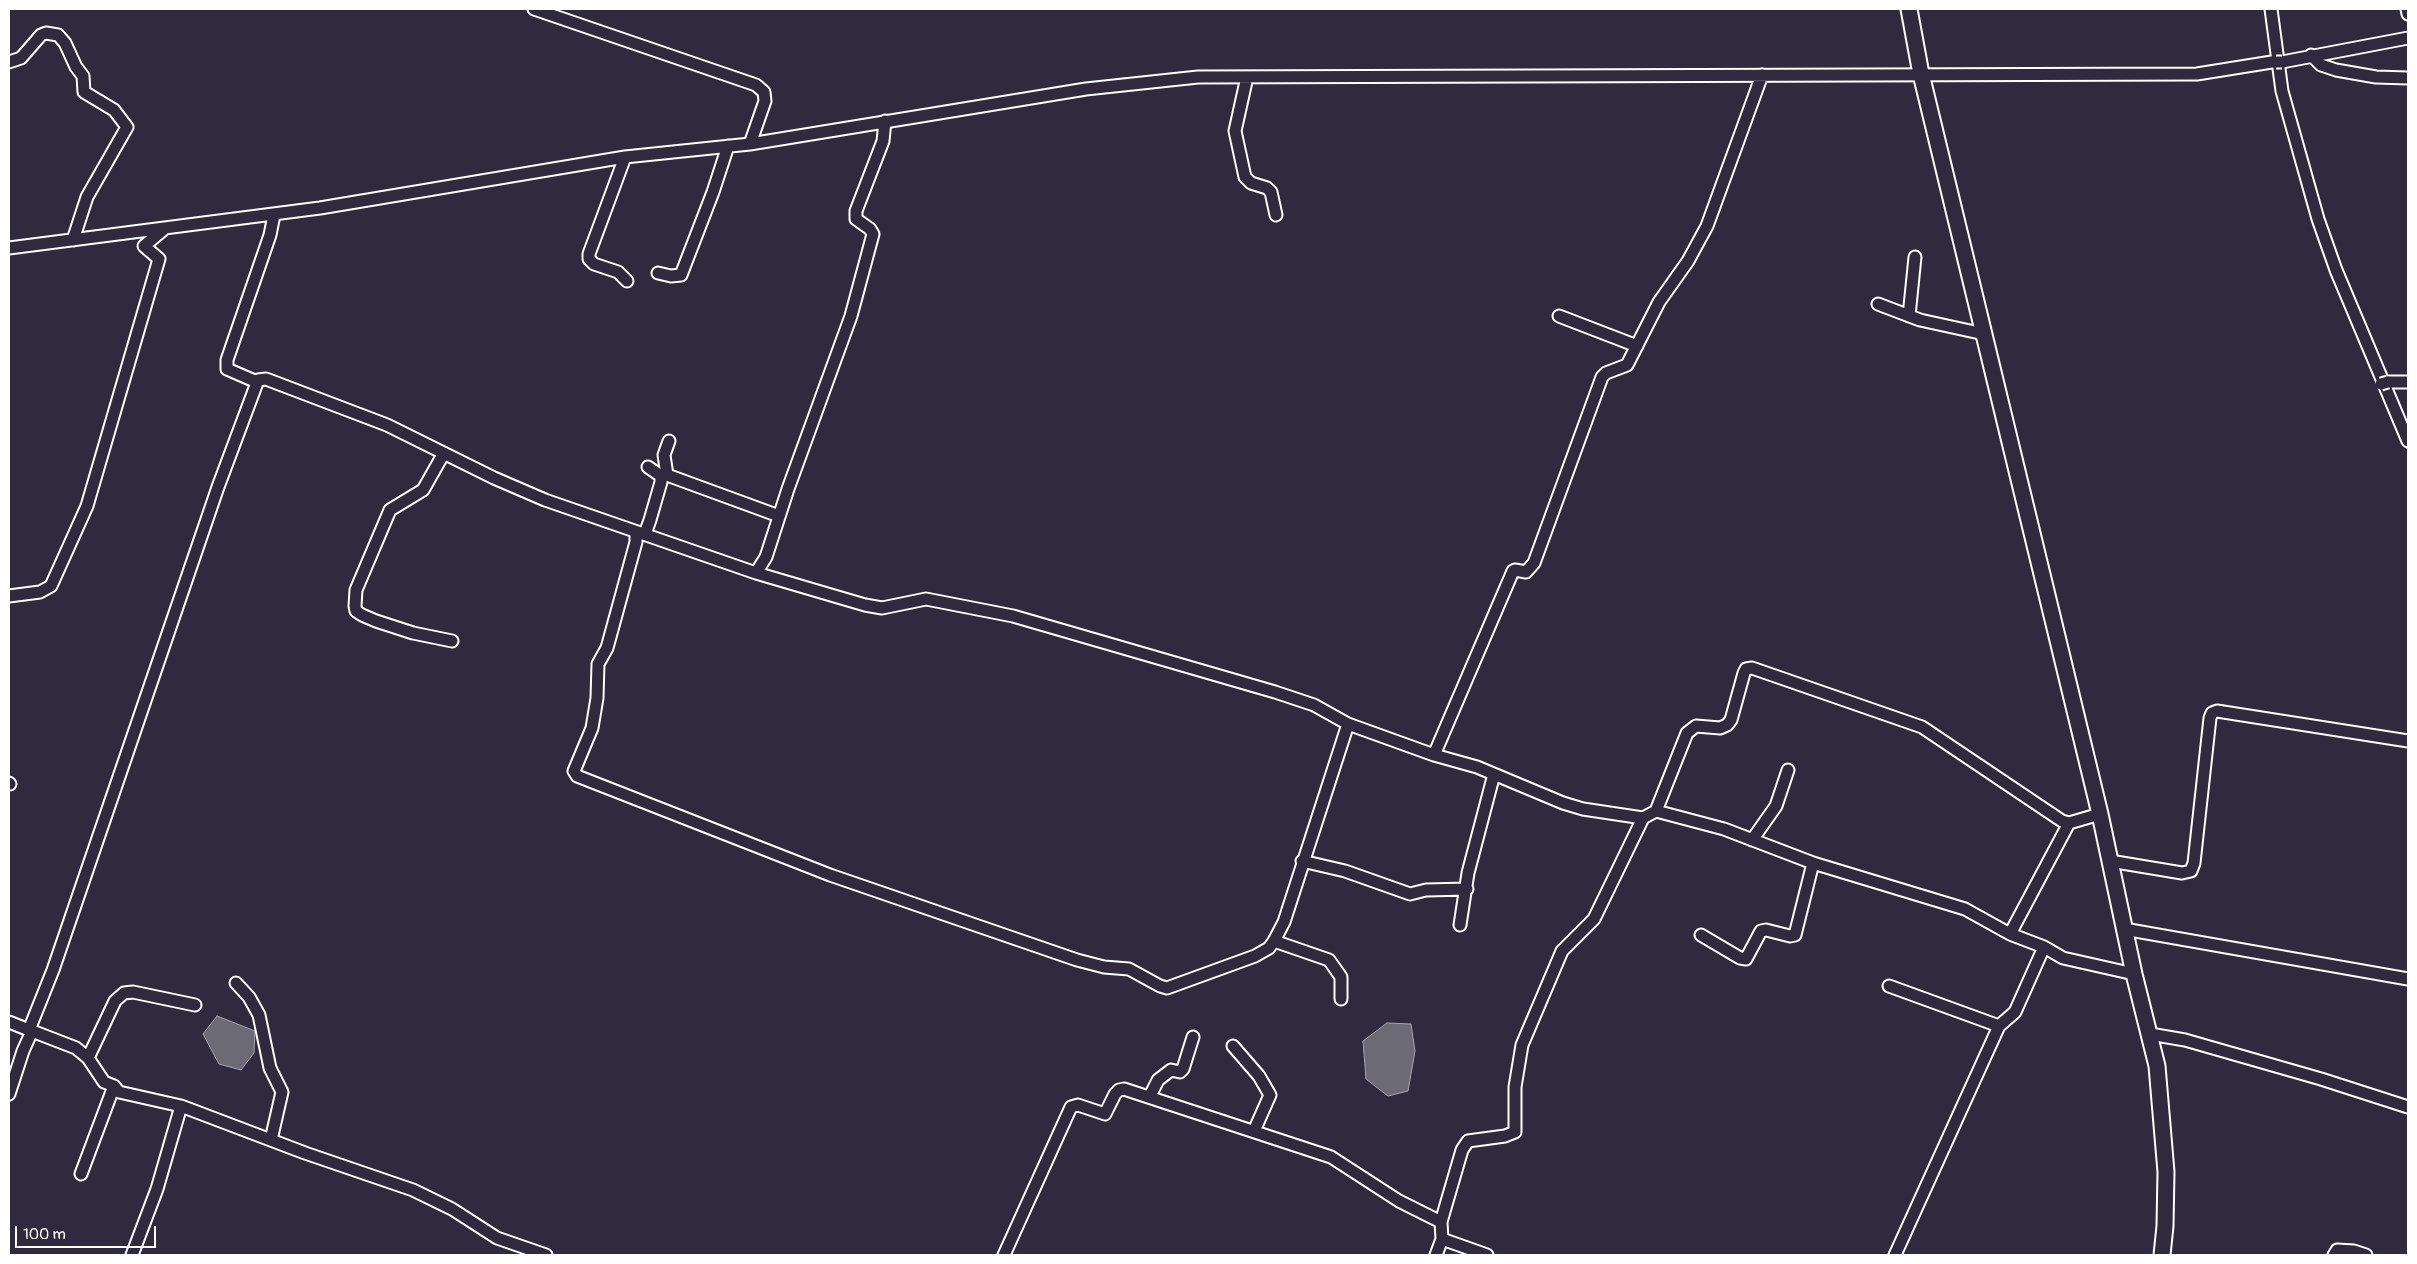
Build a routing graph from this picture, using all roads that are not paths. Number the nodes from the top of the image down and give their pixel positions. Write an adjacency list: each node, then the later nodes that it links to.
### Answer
1 (534, 9): 15 (street)
2 (1909, 9): 10 (street)
3 (2271, 9): 9 (street)
4 (2407, 9): 5 (street)
5 (2408, 14)
6 (2408, 38): 7 (street)
7 (2311, 55): 9 (street); 13 (street)
8 (9, 62): 21 (street)
9 (2279, 62): 10 (street); 33 (street)
10 (1921, 74): 11 (street); 29 (street)
11 (1762, 75): 12 (street); 30 (street)
12 (1247, 77): 14 (street); 19 (street)
13 (2408, 78)
14 (885, 121): 15 (street); 38 (street)
15 (750, 144): 16 (street)
16 (728, 146): 17 (street); 24 (street)
17 (626, 157): 18 (street); 25 (street)
18 (274, 215): 20 (street); 31 (street)
19 (1276, 215)
20 (164, 229): 21 (street); 41 (street)
21 (73, 240): 22 (street)
22 (9, 248)
23 (1915, 257): 28 (street)
24 (658, 273)
25 (627, 281)
26 (1878, 304): 28 (street)
27 (1560, 316): 30 (street)
28 (1908, 316): 29 (street)
29 (1984, 334): 49 (street)
30 (1637, 346): 45 (street)
31 (257, 382): 36 (street); 71 (street)
32 (2408, 382): 33 (street)
33 (2384, 384): 35 (street)
34 (669, 441): 38 (street)
35 (2408, 441)
36 (444, 453): 39 (street); 42 (street)
37 (648, 467): 39 (street)
38 (779, 516): 40 (street)
39 (640, 532): 40 (street); 61 (street)
40 (756, 573): 43 (street)
41 (9, 596)
42 (452, 641)
43 (1348, 724): 45 (street); 53 (street)
44 (2408, 741): 54 (street)
45 (1434, 755): 47 (street)
46 (1788, 770): 52 (street)
47 (1494, 774): 50 (street); 56 (street)
48 (1656, 812): 50 (street); 51 (street); 52 (street)
49 (2100, 814): 51 (street); 54 (street)
50 (1642, 818): 84 (street)
51 (2069, 823): 59 (street)
52 (1752, 840): 55 (street)
53 (1302, 861): 56 (street); 61 (street)
54 (2110, 861): 58 (street)
55 (1813, 864): 59 (street); 60 (street)
56 (1467, 888): 57 (street)
57 (1460, 925)
58 (2124, 929): 63 (street); 64 (street)
59 (2010, 934): 62 (street)
60 (1701, 935)
61 (1274, 941): 67 (street)
62 (2044, 947): 63 (street); 70 (street)
63 (2134, 974): 72 (street)
64 (2408, 979)
65 (236, 983): 82 (street)
66 (1890, 986): 70 (street)
67 (1341, 999)
68 (195, 1006): 75 (street)
69 (9, 1022): 71 (street)
70 (1999, 1026): 91 (street)
71 (31, 1031): 75 (street); 77 (street)
72 (2150, 1034): 80 (street); 92 (street)
73 (1192, 1037): 78 (street)
74 (1234, 1046): 81 (street)
75 (88, 1058): 76 (street)
76 (114, 1086): 79 (street); 83 (street)
77 (9, 1094)
78 (1150, 1096): 81 (street); 88 (street)
79 (181, 1106): 82 (street); 86 (street)
80 (2408, 1107)
81 (1254, 1131): 84 (street)
82 (271, 1140): 87 (street)
83 (81, 1174)
84 (1441, 1222): 85 (street)
85 (1442, 1239): 89 (street); 90 (street)
86 (132, 1255)
87 (546, 1255)
88 (1004, 1255)
89 (1436, 1255)
90 (1487, 1255)
91 (1895, 1255)
92 (2162, 1255)
93 (2334, 1255): 94 (street)
94 (2366, 1255)

